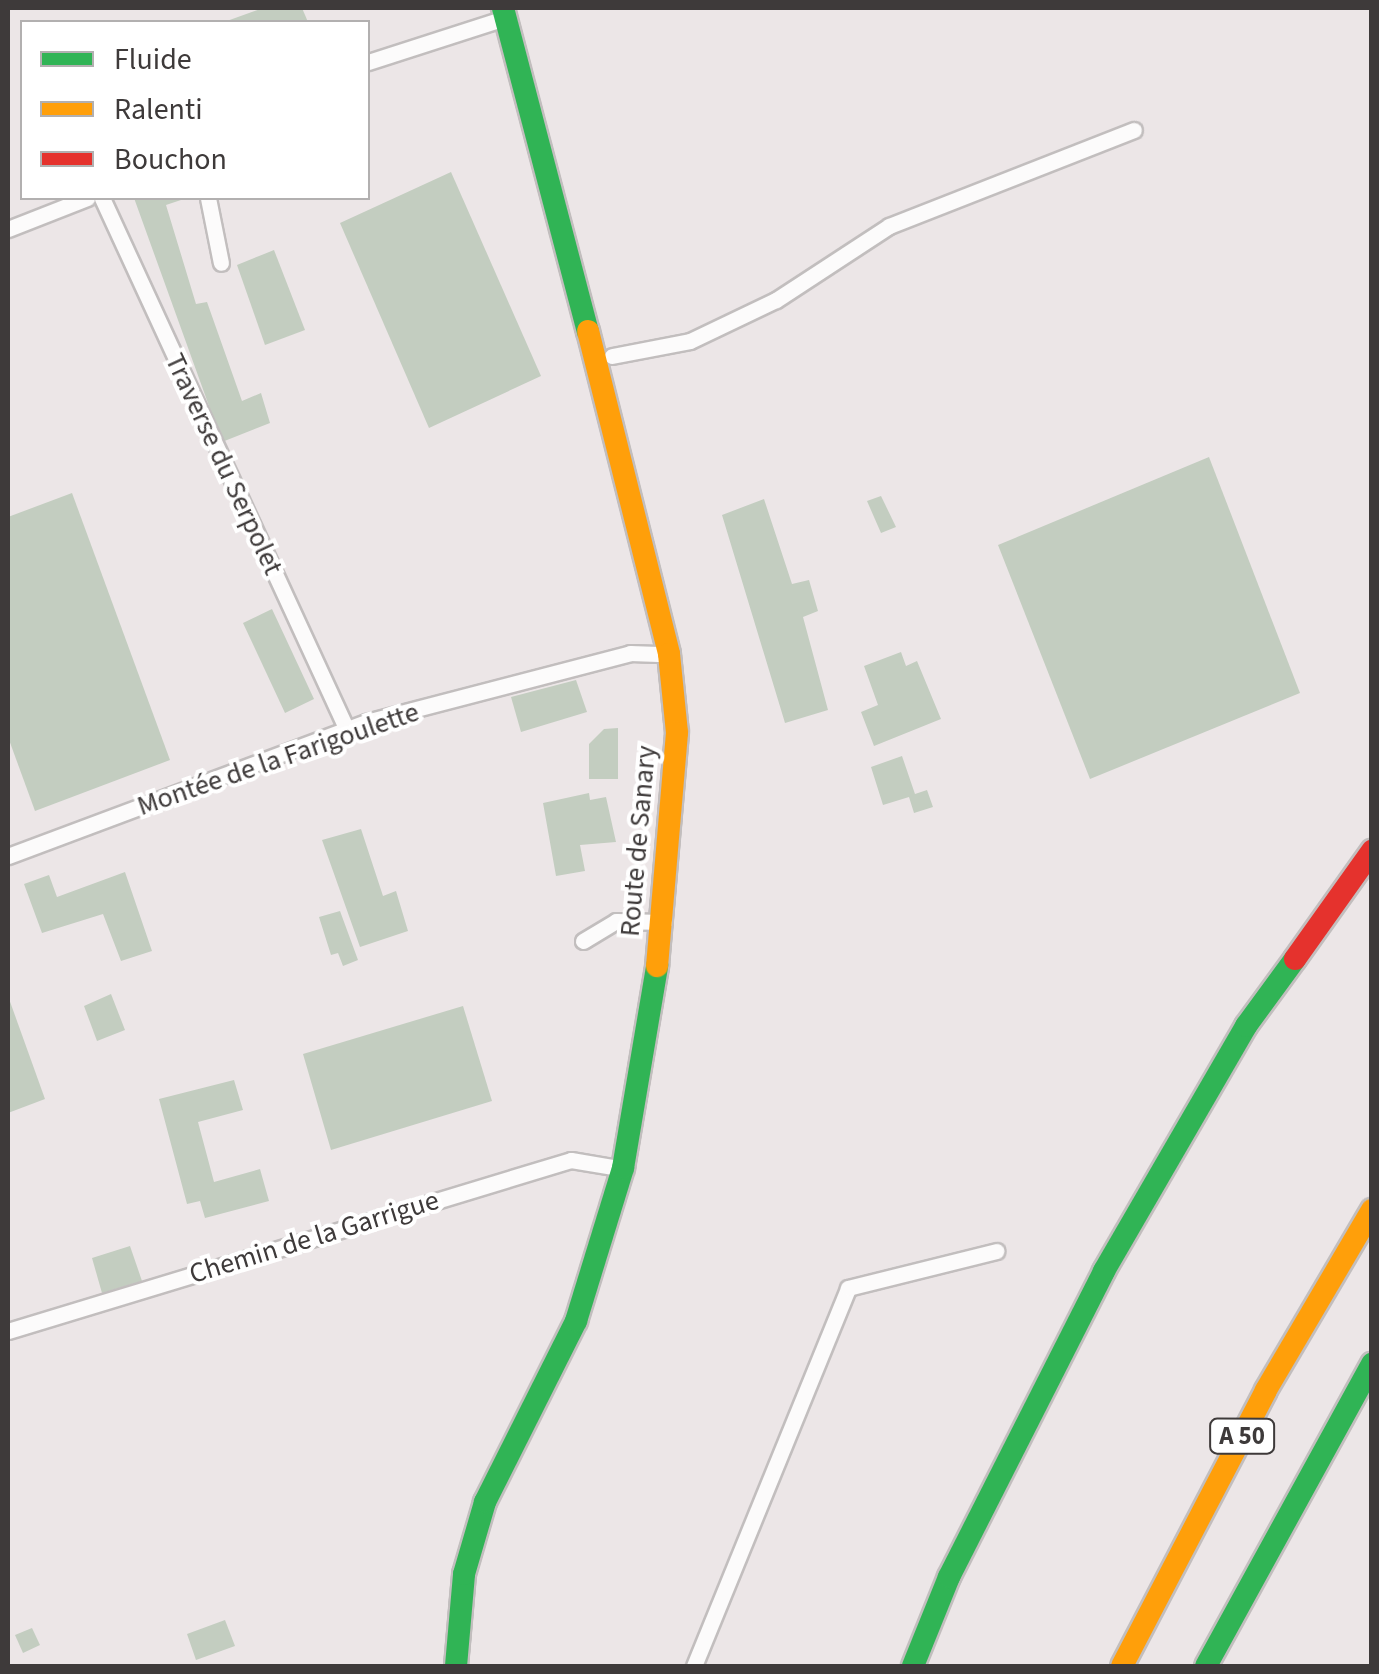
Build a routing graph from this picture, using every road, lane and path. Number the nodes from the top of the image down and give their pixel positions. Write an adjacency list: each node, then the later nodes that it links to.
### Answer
1 (510, 11): 2 (lane); 9 (main road, Route de Sanary); 10 (main road, Route de Sanary)
2 (370, 61)
3 (1134, 130): 9 (lane)
4 (82, 200): 7 (lane)
5 (103, 200): 11 (lane, Traverse du Serpolet)
6 (208, 200): 8 (lane)
7 (8, 229)
8 (221, 263)
9 (612, 356): 18 (main road, Route de Sanary)
10 (670, 654): 11 (lane, Montée de la Farigoulette); 14 (main road, Route de Sanary)
11 (347, 730): 13 (lane, Montée de la Farigoulette)
12 (1372, 851): 30 (main road)
13 (8, 856)
14 (664, 922): 15 (lane); 16 (main road, Route de Sanary)
15 (584, 941)
16 (623, 1168): 21 (lane, Chemin de la Garrigue); 27 (main road, Route de Sanary)
17 (1372, 1210): 31 (main road, A 50)
18 (630, 1232)
19 (996, 1252): 29 (lane)
20 (614, 1282): 23 (main road)
21 (8, 1331)
22 (1372, 1364): 32 (main road, A 50)
23 (518, 1493)
24 (506, 1523): 25 (main road)
25 (496, 1556)
26 (488, 1590): 28 (main road)
27 (456, 1666)
28 (479, 1666)
29 (694, 1666)
30 (914, 1666)
31 (1122, 1666)
32 (1206, 1666)

